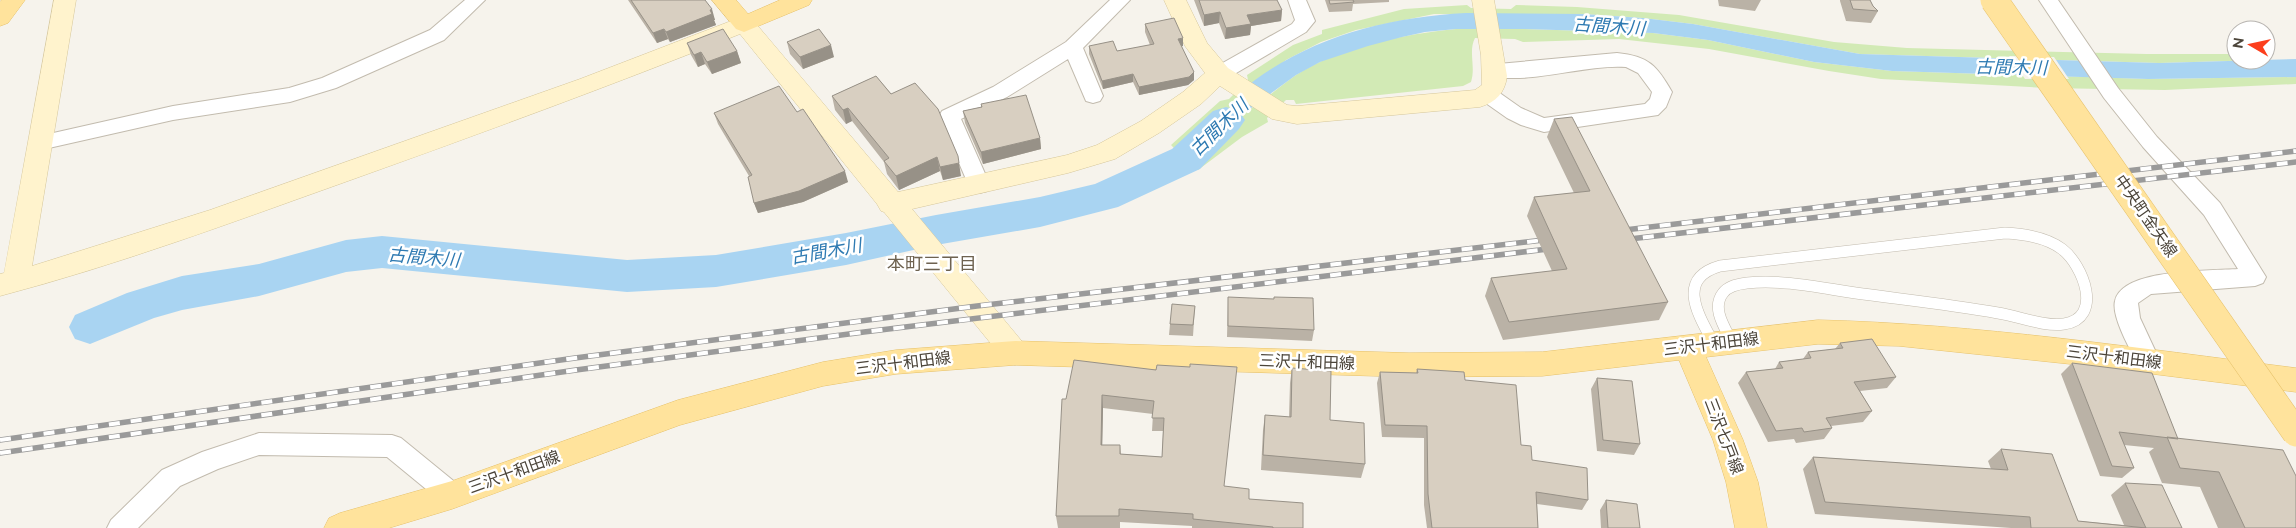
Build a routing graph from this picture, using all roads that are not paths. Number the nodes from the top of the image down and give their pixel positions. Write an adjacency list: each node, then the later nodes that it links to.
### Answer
1 (14, 0): 12 (main road)
2 (65, 0): 19 (street)
3 (476, 0): 19 (street)
4 (723, 0): 13 (main road)
5 (801, 0): 13 (main road)
6 (1121, 0): 14 (street)
7 (1175, 0): 16 (street)
8 (1297, 0): 16 (street)
9 (1994, 0): 27 (main road, 中央町金矢線, bridge)
10 (2048, 0): 25 (street)
11 (1483, 2): 15 (street)
12 (0, 18)
13 (744, 24): 21 (street); 22 (street)
14 (1073, 46): 18 (street); 20 (street)
15 (1494, 70): 17 (street); 17 (street)
16 (1224, 77): 17 (street); 20 (street)
17 (1487, 94)
18 (1093, 96)
19 (40, 143): 22 (street)
20 (979, 185): 21 (street)
21 (894, 208): 24 (street)
22 (8, 283)
23 (1711, 345): 23 (lane); 24 (main road, 三沢十和田線); 25 (main road, 三沢十和田線); 31 (main road, 三沢七戸線)
24 (1015, 353): 28 (main road, 三沢十和田線)
25 (2148, 361): 26 (main road, 三沢十和田線)
26 (2296, 380)
27 (2296, 433)
28 (452, 495): 29 (street); 30 (main road, 三沢十和田線)
29 (120, 528)
30 (340, 528)
31 (1751, 528)

